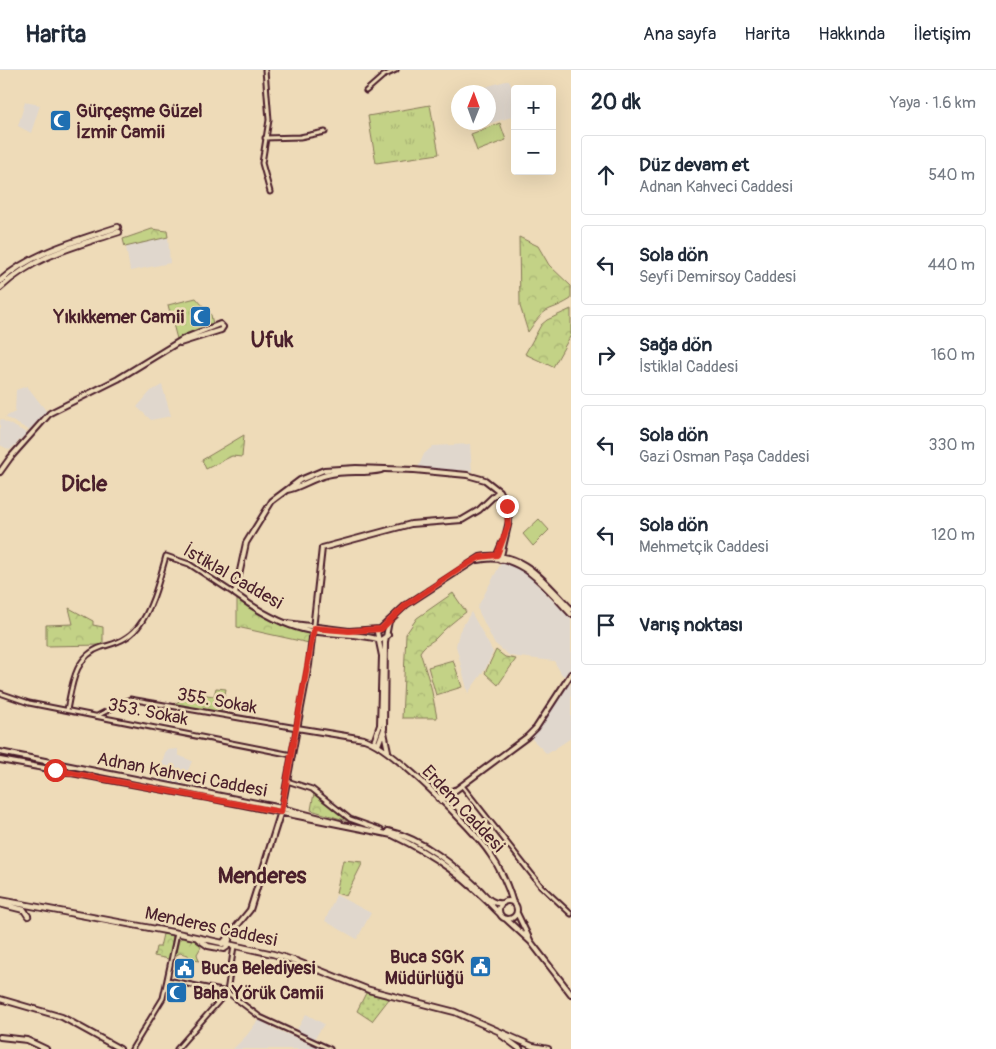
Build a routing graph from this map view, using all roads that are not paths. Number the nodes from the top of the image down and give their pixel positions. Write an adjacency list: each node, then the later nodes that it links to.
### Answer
1 (265, 70): 5 (street)
2 (396, 70): 3 (street)
3 (366, 91)
4 (325, 132): 5 (street)
5 (265, 138): 6 (street)
6 (270, 192)
7 (0, 282): 8 (main road)
8 (0, 288)
9 (180, 343): 9 (main road); 10 (main road)
10 (0, 472)
11 (499, 491): 12 (main road); 13 (main road); 17 (main road)
12 (498, 558): 14 (main road); 15 (main road); 16 (main road)
13 (235, 594): 17 (main road, İstiklal Caddesi); 23 (street, İstiklal Caddesi)
14 (571, 609)
15 (571, 614)
16 (389, 621): 18 (main road); 19 (main road)
17 (314, 629): 18 (main road, İstiklal Caddesi); 20 (main road, İstiklal Caddesi); 25 (main road)
18 (381, 629): 19 (main road); 20 (main road)
19 (388, 635): 20 (main road); 26 (main road)
20 (379, 639): 27 (main road)
21 (571, 674): 33 (main road)
22 (0, 693): 23 (street, 353. Sokak)
23 (67, 710): 24 (street, 353. Sokak)
24 (97, 716): 25 (street, 355. Sokak); 30 (street, 353. Sokak)
25 (297, 728): 27 (main road); 30 (main road)
26 (384, 729): 27 (main road); 29 (main road)
27 (376, 743): 29 (main road, Erdem Caddesi)
28 (0, 752): 35 (main road, Adnan Kahveci Caddesi)
29 (389, 753): 34 (main road, Erdem Caddesi)
30 (292, 755): 32 (main road)
31 (0, 760): 35 (main road, Adnan Kahveci Caddesi)
32 (287, 781): 35 (main road); 37 (street)
33 (463, 786): 34 (main road); 44 (street)
34 (440, 799): 38 (main road, Erdem Caddesi)
35 (281, 810): 36 (main road, Adnan Kahveci Caddesi); 49 (main road)
36 (364, 828): 37 (main road); 43 (main road)
37 (381, 830): 40 (main road)
38 (507, 890): 40 (main road); 41 (main road, Erdem Caddesi)
39 (0, 902): 45 (main road); 47 (main road, Menderes Caddesi)
40 (504, 902): 41 (main road); 43 (main road)
41 (513, 902): 42 (main road)
42 (517, 912): 46 (main road); 48 (main road)
43 (500, 914): 46 (main road)
44 (571, 914)
45 (28, 916)
46 (506, 919): 48 (main road)
47 (177, 933): 49 (main road, Menderes Caddesi); 51 (street)
48 (531, 942): 53 (main road)
49 (225, 944): 50 (main road, Menderes Caddesi)
50 (234, 946): 52 (street); 56 (main road, Menderes Caddesi)
51 (167, 980): 52 (street); 63 (street)
52 (227, 992): 64 (street); 65 (street)
53 (571, 994)
54 (0, 999): 55 (main road)
55 (36, 1009): 61 (main road); 62 (main road)
56 (496, 1031): 58 (main road, Menderes Caddesi); 66 (main road, Menderes Caddesi)
57 (0, 1037): 60 (main road)
58 (523, 1042): 59 (main road, Menderes Caddesi); 66 (main road)
59 (533, 1048): 67 (main road, Menderes Caddesi)
60 (46, 1049)
61 (116, 1049)
62 (120, 1049)
63 (132, 1049)
64 (176, 1049)
65 (330, 1049)
66 (519, 1049)
67 (548, 1049)

